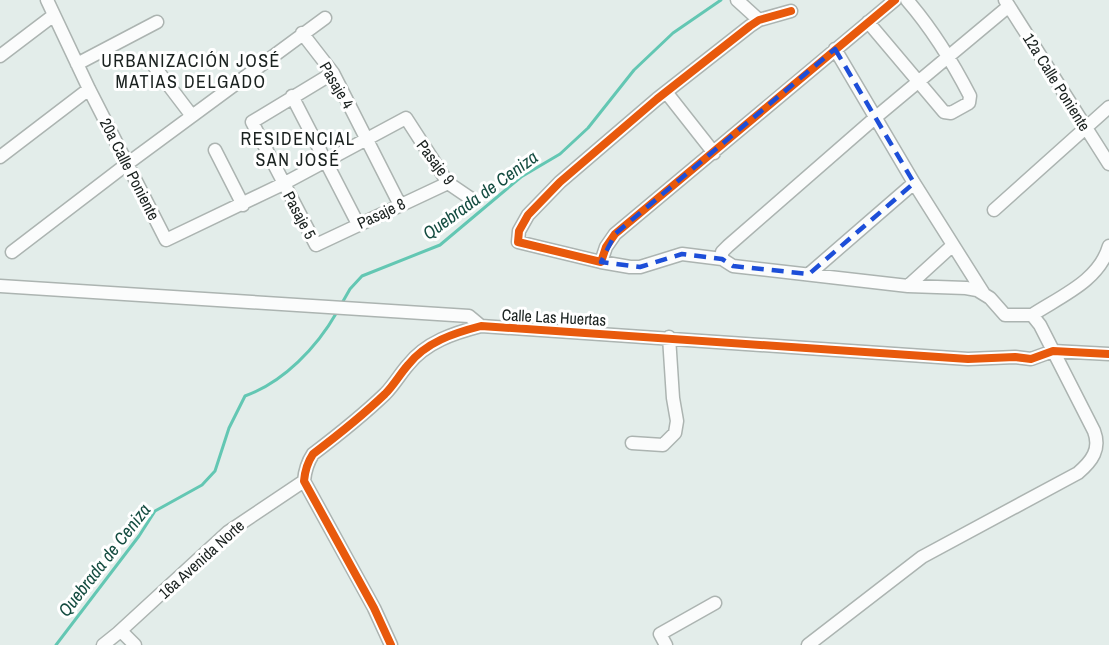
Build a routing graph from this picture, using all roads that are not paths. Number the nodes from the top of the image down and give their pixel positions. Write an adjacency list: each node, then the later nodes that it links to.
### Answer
1 (47, 0): 7 (street, 20a Calle Poniente)
2 (737, 0): 9 (street)
3 (895, 0): 11 (street)
4 (907, 0): 15 (street)
5 (1007, 3): 15 (street); 26 (street, 12a Calle Poniente)
6 (791, 11): 9 (street)
7 (54, 15): 14 (street); 16 (street, 20a Calle Poniente)
8 (324, 18): 12 (street)
9 (759, 20): 21 (street)
10 (157, 22): 16 (street)
11 (868, 22): 13 (street); 19 (street)
12 (302, 33): 18 (street, Pasaje 4); 24 (street)
13 (835, 49): 25 (street); 29 (street)
14 (0, 56)
15 (949, 56): 19 (street); 19 (street)
16 (77, 64): 20 (street, 20a Calle Poniente)
17 (154, 66): 24 (street)
18 (333, 73): 22 (street); 27 (street, Pasaje 4)
19 (918, 81): 25 (street)
20 (89, 89): 30 (street); 32 (street, 20a Calle Poniente)
21 (666, 92): 29 (street); 47 (street)
22 (292, 96): 31 (street); 36 (street, Pasaje 5)
23 (1109, 107): 26 (street)
24 (192, 117): 32 (street)
25 (876, 117): 35 (street); 46 (street)
26 (1086, 127): 33 (street, 12a Calle Poniente); 40 (street)
27 (367, 140): 31 (street); 34 (street, Pasaje 9); 39 (street, Pasaje 4)
28 (215, 150): 38 (street)
29 (714, 153): 47 (street)
30 (0, 157)
31 (326, 162): 36 (street); 41 (street)
32 (127, 164): 38 (street, 20a Calle Poniente); 45 (street)
33 (1109, 164)
34 (448, 183): 37 (street, Pasaje 9); 39 (street, Pasaje 8)
35 (914, 183): 43 (street); 48 (street)
36 (283, 184): 38 (street); 42 (street, Pasaje 5)
37 (473, 200)
38 (243, 205)
39 (400, 205): 41 (street, Pasaje 8)
40 (994, 210)
41 (357, 224): 42 (street, Pasaje 8)
42 (316, 245)
43 (953, 245): 50 (street); 51 (street)
44 (1109, 246): 52 (street)
45 (12, 252)
46 (722, 259): 47 (street); 48 (street)
47 (601, 262)
48 (809, 274): 50 (street)
49 (0, 286): 53 (street)
50 (908, 286): 51 (street)
51 (984, 295): 52 (street)
52 (1032, 315): 55 (street)
53 (481, 326): 54 (street, Calle Las Huertas); 58 (street, Calle Las Huertas)
54 (669, 337): 55 (street, Calle Las Huertas); 57 (street)
55 (1053, 351): 56 (street, Calle Las Huertas); 65 (street)
56 (1109, 354)
57 (632, 443)
58 (304, 481): 60 (street, 16a Avenida Norte); 63 (street)
59 (715, 603): 64 (street)
60 (121, 631): 61 (street, 16a Avenida Norte); 62 (street)
61 (103, 645)
62 (135, 645)
63 (391, 645)
64 (666, 645)
65 (808, 645)

